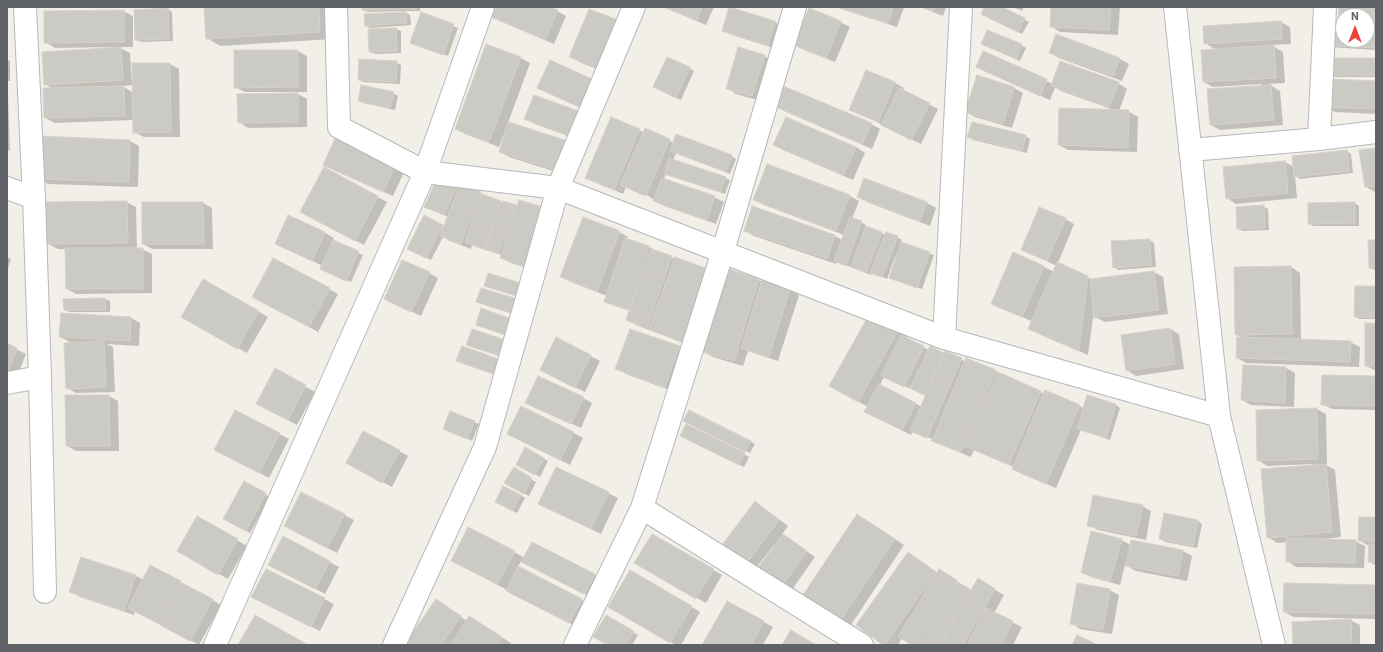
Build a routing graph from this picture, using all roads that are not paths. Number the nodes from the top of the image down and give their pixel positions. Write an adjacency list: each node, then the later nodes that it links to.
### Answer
1 (25, 7): 15 (street)
2 (336, 7): 12 (street)
3 (483, 7): 12 (street)
4 (634, 7): 14 (street)
5 (795, 7): 16 (street)
6 (961, 7): 17 (street)
7 (1175, 7): 11 (street)
8 (1325, 7): 10 (street)
9 (1376, 132): 10 (street)
10 (1319, 138): 11 (street)
11 (1190, 150): 20 (street)
12 (425, 172): 14 (street); 23 (street)
13 (7, 188): 15 (street)
14 (558, 188): 16 (street); 24 (street)
15 (34, 198): 18 (street)
16 (722, 251): 17 (street); 21 (street)
17 (944, 338): 20 (street)
18 (40, 377): 19 (street); 22 (street)
19 (7, 383)
20 (1220, 416): 27 (street)
21 (642, 508): 25 (street); 26 (street)
22 (45, 592)
23 (215, 645)
24 (394, 645)
25 (575, 645)
26 (862, 645)
27 (1274, 645)

